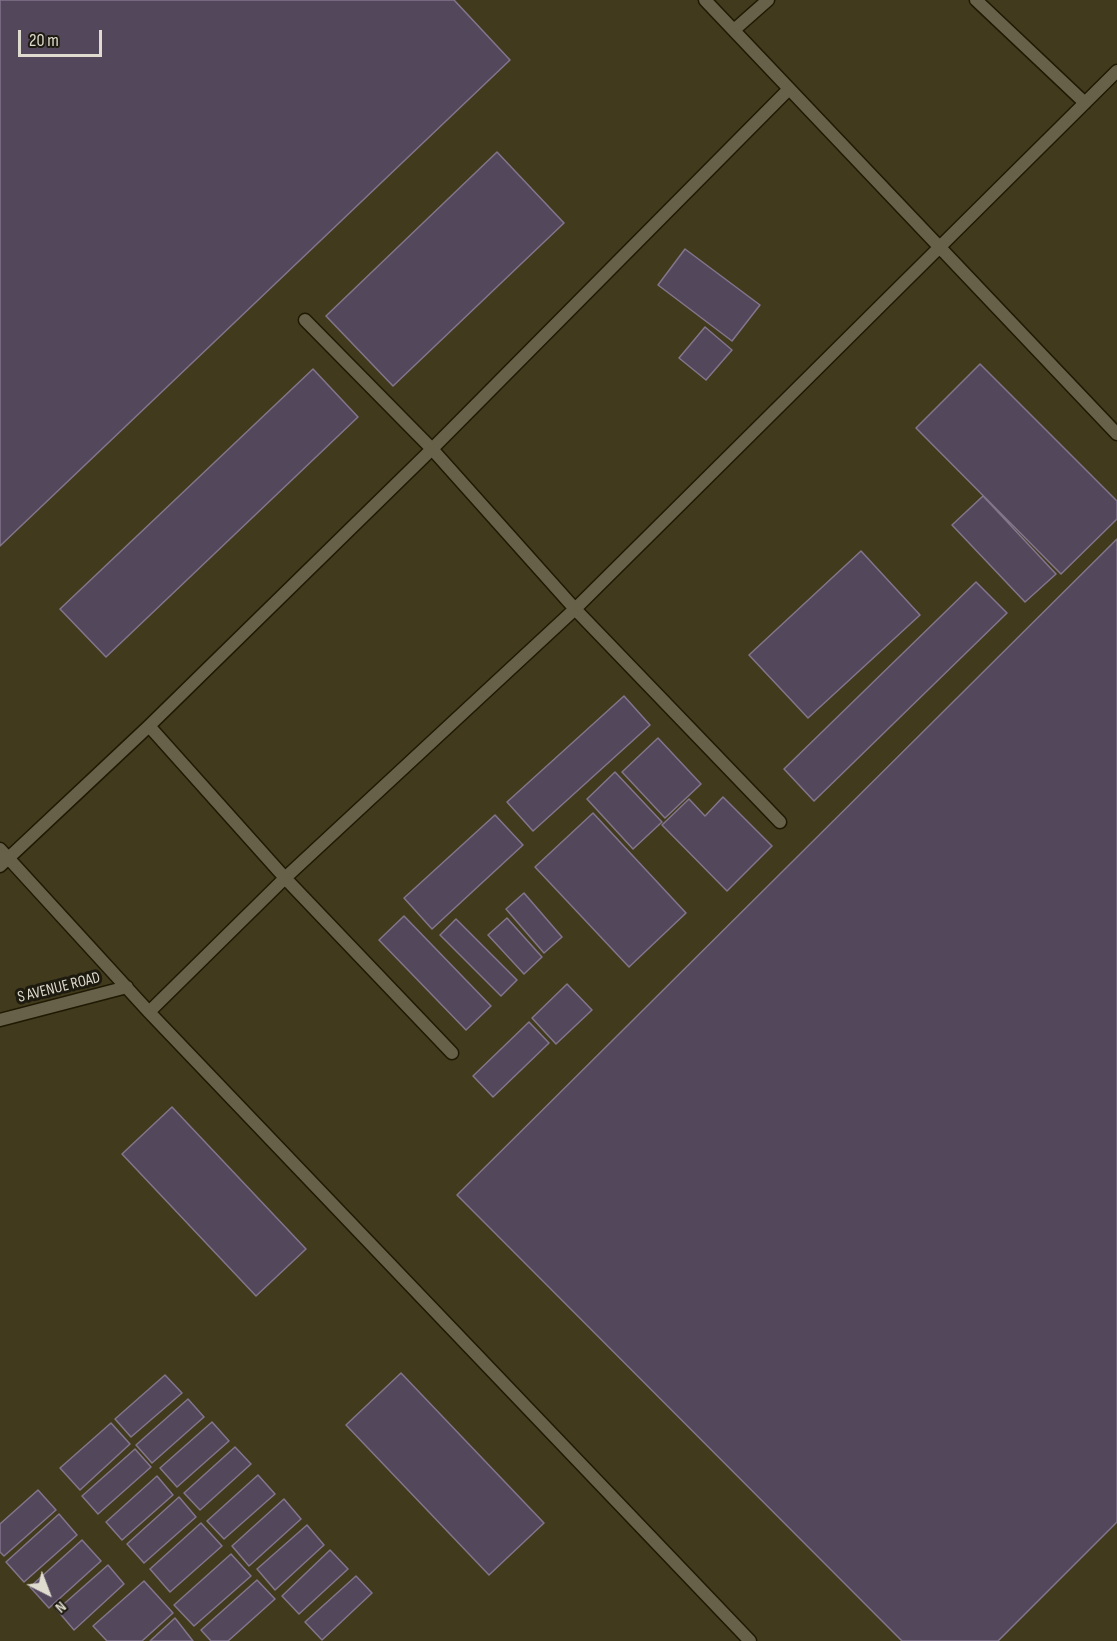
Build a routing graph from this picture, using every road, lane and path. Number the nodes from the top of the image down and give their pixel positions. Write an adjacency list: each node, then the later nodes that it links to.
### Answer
1 (705, 0): 4 (lane)
2 (768, 0): 4 (lane)
3 (976, 0): 7 (lane)
4 (734, 30): 6 (lane)
5 (1117, 71): 7 (lane)
6 (788, 90): 8 (lane); 11 (lane)
7 (1085, 102): 8 (lane)
8 (937, 247): 10 (lane); 12 (lane)
9 (305, 320): 11 (lane)
10 (1117, 434)
11 (432, 449): 12 (lane); 13 (lane)
12 (575, 609): 14 (lane); 16 (lane)
13 (149, 726): 15 (lane); 16 (lane)
14 (780, 822)
15 (3, 858): 17 (lane)
16 (285, 878): 18 (lane); 20 (lane)
17 (127, 987): 18 (lane); 19 (lane, S AVENUE ROAD)
18 (149, 1012): 21 (lane)
19 (0, 1020)
20 (452, 1053)
21 (750, 1641)

